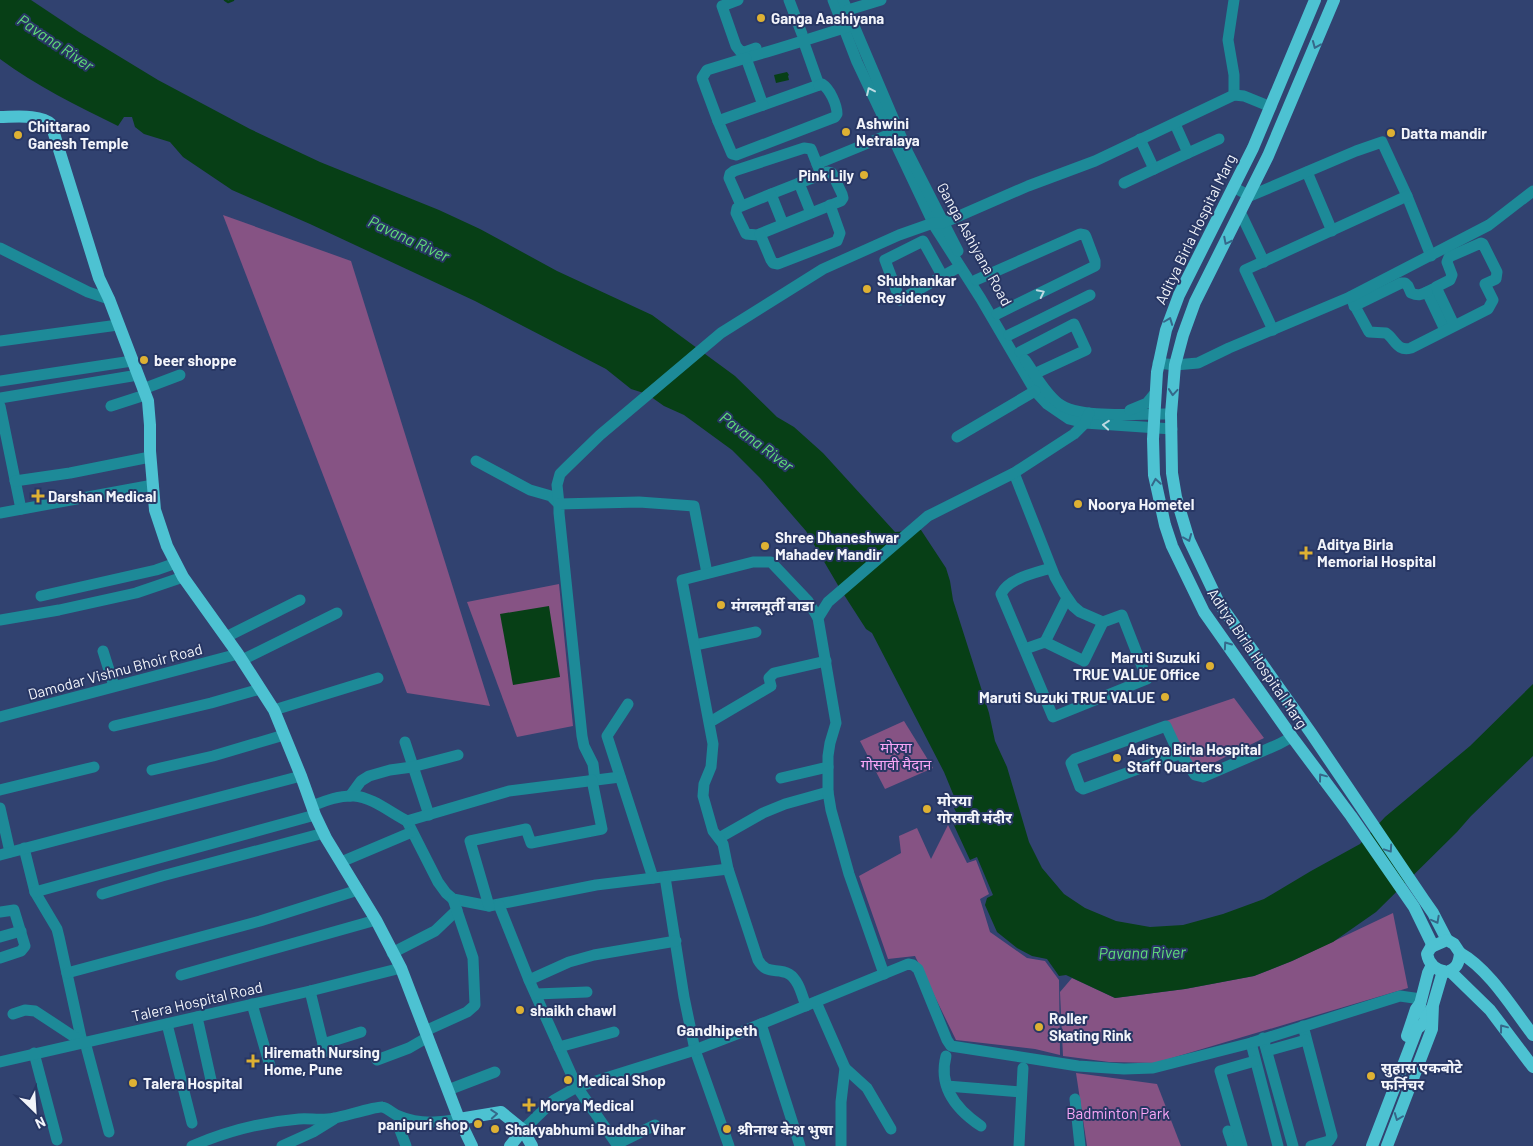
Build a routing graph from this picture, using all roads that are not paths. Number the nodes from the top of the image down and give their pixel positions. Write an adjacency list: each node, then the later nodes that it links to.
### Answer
1 (738, 0): 8 (street)
2 (790, 0): 10 (street)
3 (832, 0): 9 (street)
4 (881, 0): 9 (street)
5 (1234, 0): 13 (street)
6 (1315, 0): 15 (main road, Aditya Birla Hospital Marg)
7 (1334, 0): 31 (main road, Aditya Birla Hospital Marg, one-way to 31)
8 (720, 3): 10 (street)
9 (847, 17): 10 (street); 19 (street, one-way to 9); 37 (street, Ganga Ashiyana Road)
10 (802, 37): 11 (street); 12 (street)
11 (746, 58): 14 (street); 17 (street)
12 (819, 85): 14 (street); 17 (street)
13 (1234, 95): 15 (street); 18 (street)
14 (763, 105): 17 (street)
15 (1271, 107): 28 (main road, Aditya Birla Hospital Marg)
16 (0, 117): 49 (main road)
17 (718, 121)
18 (1176, 124): 20 (street); 22 (street)
19 (890, 134): 23 (street); 37 (street)
20 (1140, 139): 24 (street); 37 (street)
21 (1219, 139): 22 (street)
22 (1188, 153): 24 (street)
23 (819, 169): 26 (street); 33 (street); 34 (street)
24 (1154, 169): 27 (street)
25 (1307, 172): 31 (street); 32 (street); 39 (street)
26 (799, 183): 30 (street); 35 (street)
27 (1124, 183)
28 (1233, 187): 31 (street); 59 (main road, Aditya Birla Hospital Marg, one-way to 28)
29 (1533, 191): 42 (street)
30 (771, 194): 33 (street); 38 (street)
31 (1250, 196): 36 (main road, Aditya Birla Hospital Marg)
32 (1407, 196): 39 (street); 42 (street)
33 (741, 205): 40 (street)
34 (830, 205): 35 (street); 40 (street)
35 (810, 213): 38 (street)
36 (1240, 214): 43 (street); 60 (main road, Aditya Birla Hospital Marg, one-way to 60)
37 (938, 223): 44 (street); 46 (street, Ganga Ashiyana Road); 83 (street)
38 (783, 224): 40 (street)
39 (1332, 231): 43 (street)
40 (760, 234)
41 (0, 248): 49 (street)
42 (1431, 256): 50 (street)
43 (1264, 262): 54 (street)
44 (959, 267): 45 (street); 65 (street)
45 (943, 277): 45 (street)
46 (976, 280): 51 (street, Ganga Ashiyana Road); 51 (street, one-way to 46)
47 (1432, 289): 50 (street); 53 (street); 53 (street)
48 (1090, 295): 55 (street)
49 (109, 299): 52 (main road)
50 (1352, 301): 53 (street); 54 (street)
51 (997, 314): 55 (street, Ganga Ashiyana Road)
52 (118, 325): 56 (street); 58 (main road)
53 (1449, 328)
54 (1272, 330): 60 (street)
55 (1009, 335): 57 (street, Ganga Ashiyana Road)
56 (0, 341)
57 (1020, 352): 61 (street, Ganga Ashiyana Road); 61 (street)
58 (132, 361): 62 (main road); 64 (street)
59 (1158, 362): 60 (street); 67 (main road, Aditya Birla Hospital Marg)
60 (1175, 365): 73 (main road, Aditya Birla Hospital Marg, one-way to 73)
61 (1034, 374): 74 (street, Ganga Ashiyana Road)
62 (138, 375): 66 (main road); 68 (street)
63 (180, 375): 66 (street)
64 (0, 381)
65 (1035, 390): 74 (street); 77 (street)
66 (144, 392): 70 (street); 78 (main road)
67 (1156, 392): 71 (main road, Aditya Birla Hospital Marg); 72 (street)
68 (0, 398)
69 (0, 406): 81 (street)
70 (111, 406)
71 (1154, 413): 72 (street, Ganga Ashiyana Road); 73 (street, Ganga Ashiyana Road); 75 (main road, Aditya Birla Hospital Marg)
72 (1119, 414): 74 (street, Ganga Ashiyana Road)
73 (1171, 414): 76 (main road, Aditya Birla Hospital Marg)
74 (1087, 418): 75 (street, one-way to 74); 80 (street)
75 (1155, 429): 76 (street); 114 (main road, Aditya Birla Hospital Marg, one-way to 75)
76 (1172, 429): 129 (main road, Aditya Birla Hospital Marg, one-way to 129)
77 (957, 437)
78 (150, 457): 81 (street); 82 (main road)
79 (476, 461): 83 (street)
80 (1014, 474): 87 (street); 94 (street)
81 (15, 481): 84 (street)
82 (153, 485): 84 (street); 86 (main road)
83 (559, 504): 88 (street); 125 (street)
84 (21, 509): 85 (street)
85 (0, 513)
86 (176, 563): 89 (main road); 90 (street)
87 (1051, 568): 91 (street); 101 (street)
88 (707, 573): 94 (street); 100 (street)
89 (183, 577): 95 (street); 98 (main road)
90 (41, 596)
91 (1067, 598): 96 (street); 99 (street)
92 (300, 600): 98 (street)
93 (336, 613): 103 (street, Damodar Vishnu Bhoir Road)
94 (818, 618): 104 (street)
95 (0, 620)
96 (1103, 622): 99 (street); 101 (street)
97 (756, 632): 100 (street)
98 (226, 637): 103 (main road)
99 (1045, 642): 101 (street)
100 (695, 645): 111 (street)
101 (1025, 649)
102 (104, 652): 106 (street)
103 (240, 657): 106 (street, Damodar Vishnu Bhoir Road); 107 (main road)
104 (826, 661): 111 (street); 120 (street)
105 (378, 678): 109 (street)
106 (114, 686): 110 (street, Damodar Vishnu Bhoir Road)
107 (260, 689): 109 (main road); 112 (street)
108 (628, 704): 123 (street)
109 (274, 710): 113 (main road)
110 (0, 716)
111 (710, 722): 137 (street)
112 (114, 726)
113 (284, 735): 121 (street); 122 (main road)
114 (1292, 737): 116 (street); 130 (main road, Aditya Birla Hospital Marg, one-way to 114)
115 (404, 742): 119 (street)
116 (1179, 754): 116 (street)
117 (458, 755): 119 (street)
118 (94, 767): 126 (street)
119 (412, 767): 128 (street); 134 (street)
120 (828, 767): 124 (street); 127 (street)
121 (152, 770)
122 (301, 776): 132 (main road); 138 (street)
123 (620, 777): 125 (street); 143 (street)
124 (781, 778)
125 (593, 780): 134 (street); 149 (street)
126 (0, 790)
127 (828, 792): 137 (street); 163 (street)
128 (350, 796): 132 (street); 135 (street)
129 (1354, 797): 130 (main road); 133 (main road, Aditya Birla Hospital Marg)
130 (1342, 804): 133 (main road, Aditya Birla Hospital Marg)
131 (0, 808): 139 (street)
132 (313, 810): 136 (main road); 145 (street)
133 (1356, 812): 147 (main road)
134 (429, 815): 135 (street)
135 (410, 827): 140 (street); 148 (street)
136 (324, 833): 140 (main road); 146 (street)
137 (719, 838): 141 (street)
138 (24, 848): 139 (street); 145 (street)
139 (5, 853)
140 (341, 862): 144 (main road)
141 (728, 869): 142 (street); 171 (street)
142 (665, 876): 143 (street); 155 (street)
143 (653, 878): 149 (street)
144 (358, 890): 151 (main road); 162 (street)
145 (35, 892): 162 (street)
146 (102, 894)
147 (1419, 903): 154 (main road, one-way to 154); 156 (main road)
148 (455, 904): 149 (street); 157 (street); 179 (street)
149 (494, 905): 165 (street)
150 (0, 912): 152 (street)
151 (376, 920): 157 (main road); 164 (street)
152 (21, 931): 153 (street); 159 (street)
153 (0, 937)
154 (1447, 940): 156 (main road); 158 (main road)
155 (676, 941): 165 (street); 186 (street)
156 (1433, 946): 161 (main road)
157 (392, 953): 160 (main road)
158 (1460, 953): 161 (main road); 180 (main road)
159 (0, 958)
160 (401, 968): 166 (street, Talera Hospital Road); 179 (main road)
161 (1442, 969): 169 (main road); 194 (main road, one-way to 161)
162 (67, 973): 183 (street)
163 (884, 974): 171 (street); 184 (street)
164 (180, 975)
165 (529, 980): 168 (street)
166 (310, 991): 170 (street, Talera Hospital Road); 177 (street)
167 (587, 992): 168 (street)
168 (536, 994): 185 (street)
169 (1425, 1003): 176 (street); 231 (main road); 232 (main road); 233 (main road, one-way to 233)
170 (252, 1004): 173 (street, Talera Hospital Road); 193 (street)
171 (811, 1004): 175 (street); 195 (street)
172 (13, 1014): 183 (street)
173 (197, 1017): 174 (street, Talera Hospital Road); 198 (street)
174 (167, 1024): 183 (street, Talera Hospital Road); 207 (street)
175 (761, 1024): 186 (street); 222 (street)
176 (1303, 1026): 181 (street); 182 (street)
177 (361, 1032)
178 (614, 1032): 185 (street)
179 (427, 1034): 190 (street); 201 (main road)
180 (1533, 1035)
181 (1263, 1038): 184 (street); 187 (street)
182 (1306, 1040): 187 (street); 230 (street)
183 (84, 1042): 188 (street, Talera Hospital Road); 212 (street)
184 (1251, 1043): 191 (street)
185 (559, 1047): 199 (street)
186 (695, 1050): 199 (street); 221 (street)
187 (1267, 1051): 229 (street)
188 (34, 1053): 192 (street, Talera Hospital Road); 213 (street)
189 (946, 1056): 200 (street)
190 (378, 1060)
191 (1255, 1061): 227 (street); 228 (street)
192 (0, 1062)
193 (270, 1066)
194 (1533, 1067)
195 (846, 1068): 210 (street); 223 (street)
196 (1023, 1068): 202 (street)
197 (495, 1072): 201 (street)
198 (211, 1080)
199 (578, 1086): 214 (street); 215 (street)
200 (947, 1086): 202 (street); 209 (street)
201 (448, 1090): 206 (main road)
202 (1021, 1092): 224 (street)
203 (1075, 1099): 225 (street)
204 (400, 1117): 205 (street); 206 (street); 218 (street)
205 (336, 1118): 216 (street); 217 (street)
206 (459, 1119): 214 (main road, one-way to 214); 219 (main road)
207 (192, 1123)
208 (655, 1125): 215 (street)
209 (981, 1126)
210 (891, 1129)
211 (1228, 1131): 226 (street)
212 (109, 1132)
213 (57, 1140)
214 (526, 1140): 220 (main road)
215 (617, 1145)
216 (192, 1146)
217 (282, 1146)
218 (406, 1146)
219 (472, 1146)
220 (510, 1146)
221 (729, 1146)
222 (800, 1146)
223 (841, 1146)
224 (1019, 1146)
225 (1080, 1146)
226 (1233, 1146)
227 (1242, 1146)
228 (1278, 1146)
229 (1293, 1146)
230 (1312, 1146)
231 (1365, 1146)
232 (1372, 1146)
233 (1387, 1146)

